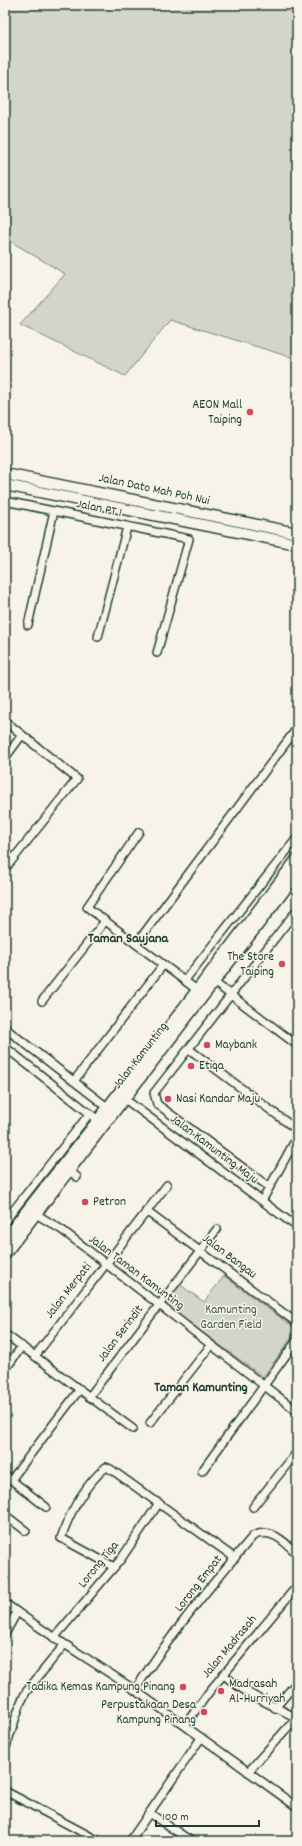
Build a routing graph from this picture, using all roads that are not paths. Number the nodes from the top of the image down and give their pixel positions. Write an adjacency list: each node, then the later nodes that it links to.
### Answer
1 (5, 474): 6 (main road, Jalan Dato Mah Poh Nui)
2 (5, 485): 7 (main road, Jalan Dato Mah Poh Nui)
3 (5, 501): 4 (street, Jalan PT 1)
4 (54, 511): 5 (street, Jalan PT 1); 8 (street)
5 (127, 527): 9 (street); 10 (street, Jalan PT 1)
6 (297, 533)
7 (297, 544)
8 (28, 625)
9 (98, 637)
10 (157, 653)
11 (5, 721): 13 (street)
12 (297, 728): 22 (street)
13 (22, 735): 14 (street); 18 (street)
14 (5, 758)
15 (139, 832): 21 (street)
16 (297, 838): 24 (street)
17 (297, 859): 26 (main road, Jalan Kamunting)
18 (5, 869)
19 (297, 874): 25 (main road, Jalan Kamunting)
20 (297, 910): 27 (street)
21 (105, 921): 22 (street); 28 (street)
22 (136, 944): 23 (street)
23 (163, 965): 24 (street); 33 (street)
24 (185, 980): 26 (street)
25 (214, 983): 27 (street); 34 (main road, Jalan Kamunting)
26 (197, 990): 34 (main road, Jalan Kamunting)
27 (231, 996): 30 (street); 32 (street)
28 (42, 1001)
29 (5, 1028): 33 (street)
30 (297, 1045)
31 (5, 1047): 36 (street)
32 (190, 1049): 37 (street); 40 (street)
33 (74, 1081): 35 (street)
34 (121, 1096): 35 (main road, Jalan Kamunting); 41 (street, Jalan Kamunting Maju)
35 (111, 1109): 36 (main road, Jalan Kamunting)
36 (98, 1119): 43 (main road, Jalan Kamunting); 44 (street); 47 (main road, Jalan Kamunting)
37 (297, 1130)
38 (297, 1137): 40 (street)
39 (167, 1185): 42 (street, Jalan Merpati)
40 (269, 1187): 41 (street)
41 (262, 1201): 45 (street, Jalan Kamunting Maju)
42 (146, 1211): 48 (street, Jalan Bangau); 50 (street, Jalan Merpati)
43 (36, 1214): 49 (main road, Jalan Kamunting); 50 (street, Jalan Taman Kamunting)
44 (5, 1221)
45 (297, 1227)
46 (217, 1229): 48 (street, Jalan Serindit)
47 (5, 1238)
48 (199, 1251): 51 (street, Jalan Serindit); 52 (street, Jalan Bangau)
49 (5, 1254)
50 (105, 1265): 51 (street, Jalan Taman Kamunting); 57 (street, Jalan Merpati)
51 (157, 1305): 55 (street, Jalan Taman Kamunting); 61 (street, Jalan Serindit)
52 (297, 1323)
53 (5, 1334): 56 (street)
54 (297, 1340): 59 (street)
55 (211, 1345): 59 (street, Jalan Taman Kamunting); 63 (street)
56 (22, 1346): 57 (street); 58 (street)
57 (35, 1356): 60 (street)
58 (5, 1370)
59 (264, 1386): 62 (street, Jalan Taman Kamunting); 66 (street)
60 (80, 1389): 61 (street); 68 (street)
61 (89, 1396): 64 (street)
62 (297, 1411)
63 (150, 1423)
64 (133, 1429)
65 (297, 1452): 71 (street)
66 (202, 1471)
67 (5, 1475): 68 (street)
68 (11, 1480): 70 (street)
69 (159, 1503): 75 (street); 76 (street, Lorong Tiga); 76 (street)
70 (46, 1507)
71 (253, 1507)
72 (5, 1515): 73 (street)
73 (26, 1531)
74 (297, 1554): 75 (street, Lorong Empat)
75 (234, 1558): 85 (street, Lorong Empat)
76 (114, 1567): 81 (street, Lorong Tiga)
77 (297, 1586): 83 (street, Jalan Madrasah)
78 (5, 1603): 79 (street)
79 (17, 1612): 80 (street); 81 (street)
80 (5, 1634)
81 (54, 1638): 82 (street)
82 (64, 1645): 85 (street); 90 (street)
83 (223, 1674): 86 (street); 88 (street, Jalan Madrasah)
84 (297, 1682): 86 (street)
85 (134, 1690): 88 (street)
86 (275, 1708): 87 (street)
87 (297, 1719): 91 (street)
88 (185, 1725): 89 (street)
89 (201, 1738): 91 (street); 94 (street)
90 (5, 1750)
91 (248, 1772): 93 (street)
92 (5, 1791): 95 (street)
93 (297, 1807)
94 (149, 1813): 96 (street); 97 (street)
95 (99, 1841)
96 (130, 1841)
97 (191, 1841)

